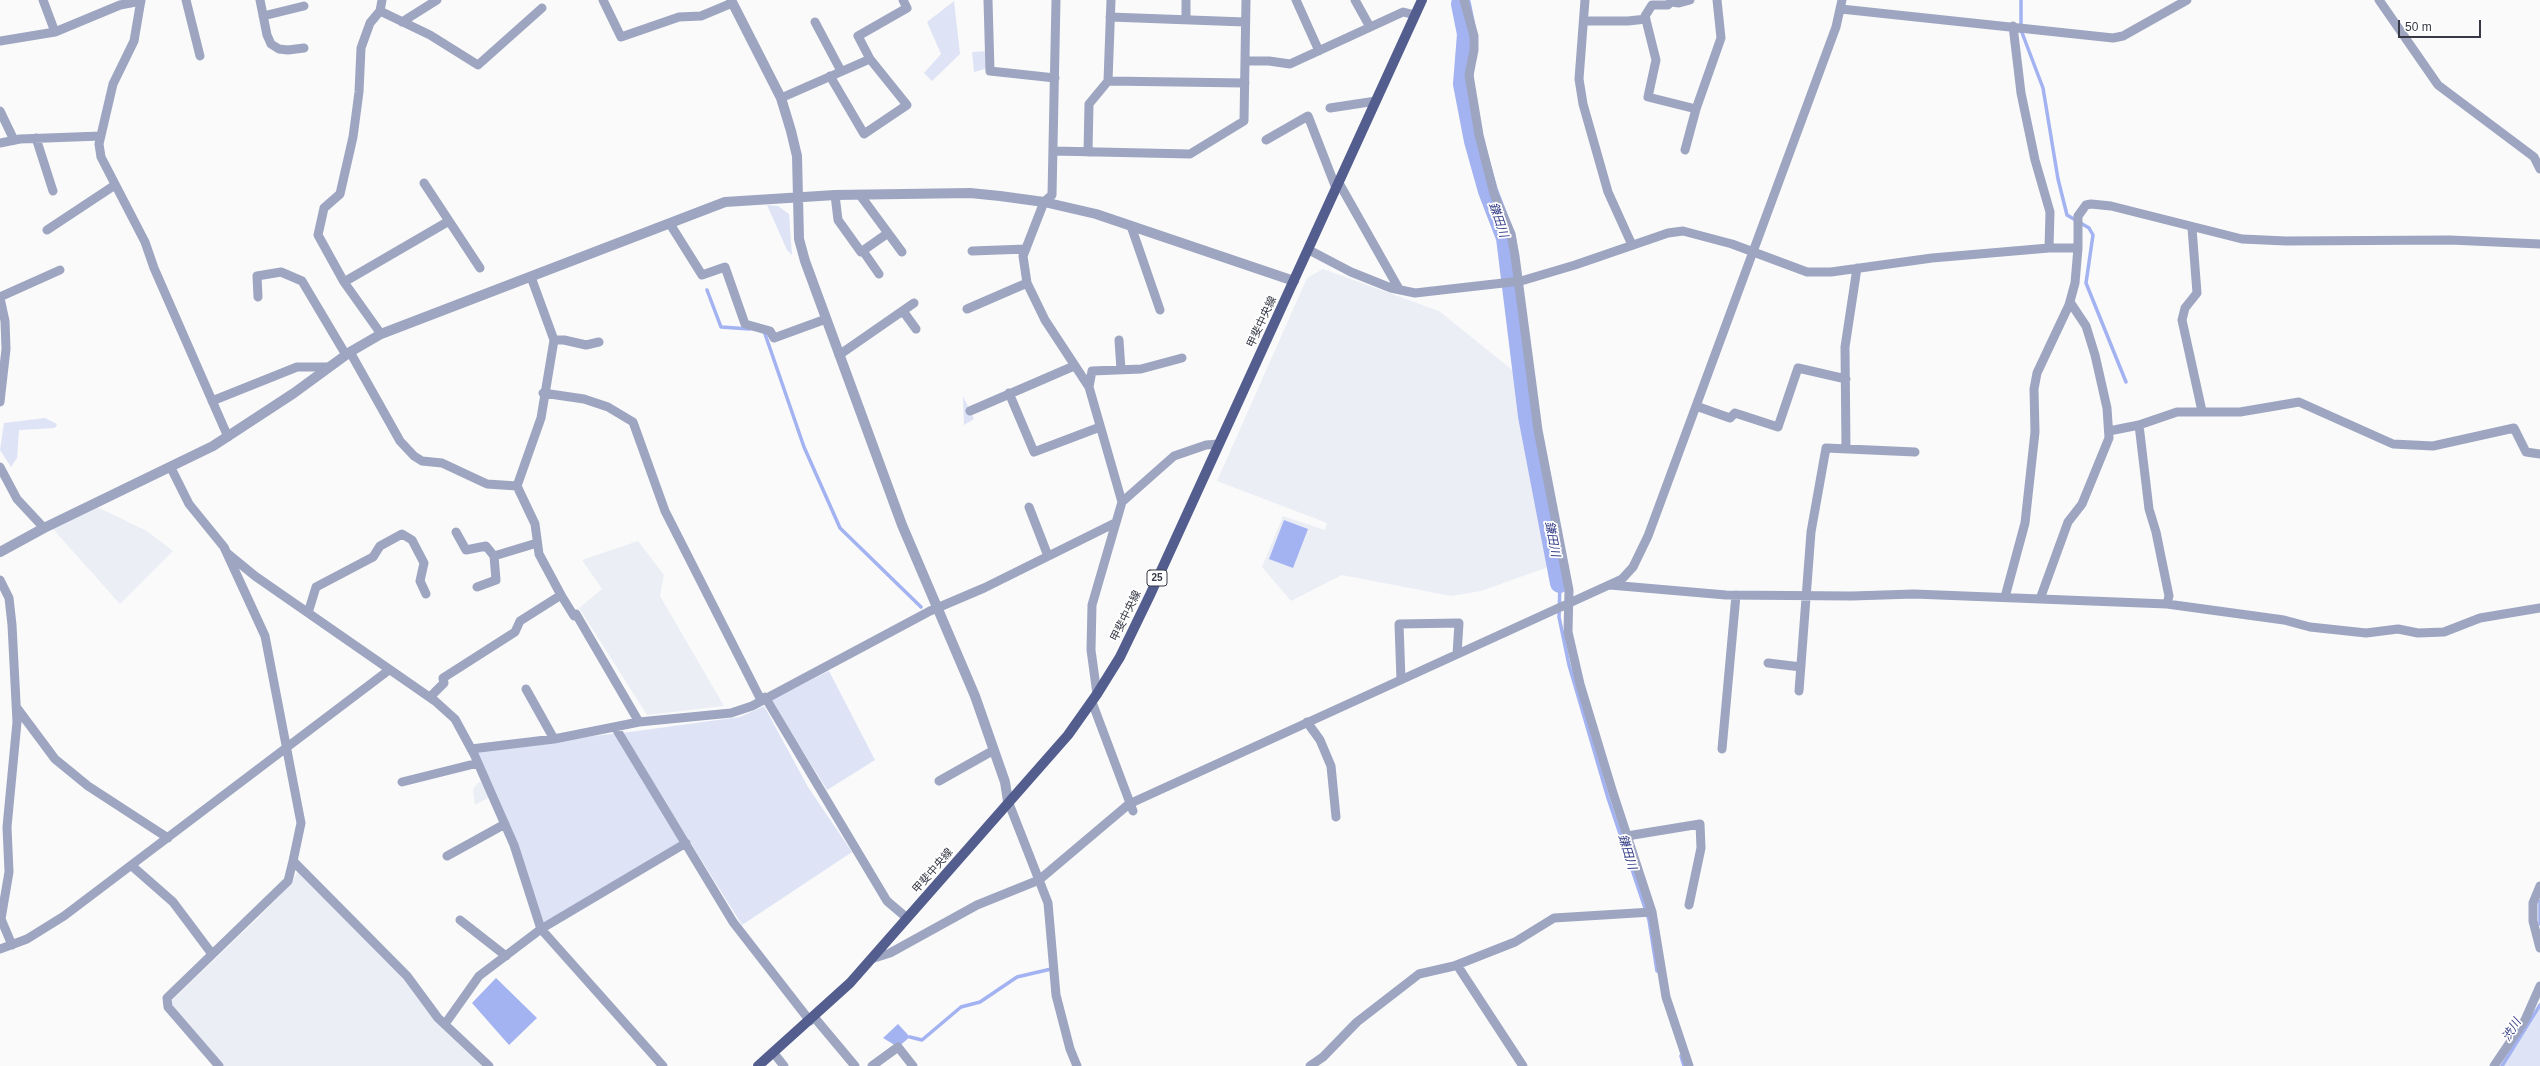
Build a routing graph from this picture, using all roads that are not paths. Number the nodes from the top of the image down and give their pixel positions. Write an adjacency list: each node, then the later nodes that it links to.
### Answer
1 (43, 0): 40 (street)
2 (186, 0): 44 (street)
3 (260, 0): 30 (street)
4 (382, 0): 28 (street)
5 (437, 0): 35 (street)
6 (603, 0): 24 (street)
7 (903, 0): 45 (street)
8 (988, 0): 49 (street)
9 (1056, 0): 49 (street)
10 (1111, 0): 31 (street)
11 (1186, 0): 33 (street)
12 (1246, 0): 37 (street)
13 (1296, 0): 43 (street)
14 (1355, 0): 38 (street)
15 (1422, 0): 29 (main road, 甲斐中央線 / 25)
16 (1464, 0): 97 (street)
17 (1585, 0): 34 (street)
18 (1690, 0): 23 (street)
19 (1716, 0): 55 (street)
20 (2187, 0): 39 (street)
21 (2379, 0): 65 (street)
22 (141, 1): 40 (street); 57 (street)
23 (1672, 1): 32 (street)
24 (732, 2): 52 (street)
25 (1842, 4): 39 (street); 89 (street)
26 (304, 6): 30 (street)
27 (542, 8): 35 (street)
28 (380, 11): 35 (street); 96 (street)
29 (1415, 15): 38 (street); 53 (main road, 甲斐中央線 / 25)
30 (263, 16): 42 (street)
31 (1110, 17): 33 (street); 50 (street)
32 (1646, 19): 34 (street); 55 (street)
33 (1186, 20): 37 (street)
34 (1584, 21): 81 (street)
35 (402, 22)
36 (815, 22): 47 (street)
37 (1245, 22): 46 (street)
38 (1370, 26): 43 (street)
39 (2013, 26): 82 (street)
40 (55, 32): 41 (street)
41 (0, 41)
42 (304, 48)
43 (1319, 51): 46 (street)
44 (200, 56)
45 (870, 59): 47 (street); 48 (street)
46 (1245, 61): 51 (street)
47 (841, 71): 48 (street)
48 (830, 76): 52 (street)
49 (1055, 78): 63 (street)
50 (1108, 81): 51 (street); 64 (street)
51 (1244, 83): 64 (street)
52 (781, 98): 72 (street)
53 (1376, 101): 54 (street); 68 (main road, 甲斐中央線 / 25)
54 (1330, 108)
55 (1696, 108): 62 (street)
56 (0, 112): 59 (street)
57 (101, 136): 58 (street); 67 (street)
58 (36, 138): 59 (street); 69 (street)
59 (14, 140): 61 (street)
60 (1266, 140): 68 (street)
61 (0, 143)
62 (1685, 150)
63 (1053, 151): 64 (street); 73 (street)
64 (1088, 152)
65 (2540, 169)
66 (424, 182): 74 (street)
67 (115, 185): 78 (street); 124 (street)
68 (1338, 186): 85 (main road, 甲斐中央線 / 25); 99 (street)
69 (53, 191)
70 (835, 195): 71 (street); 72 (street); 86 (street)
71 (860, 195): 73 (street); 79 (street)
72 (798, 197): 75 (street); 107 (street)
73 (1044, 202): 76 (street); 84 (street)
74 (449, 221): 90 (street); 96 (street)
75 (670, 224): 94 (street); 107 (street)
76 (1132, 226): 95 (street); 105 (street)
77 (2192, 228): 80 (street); 83 (street); 127 (street)
78 (47, 230)
79 (888, 233): 86 (street); 88 (street)
80 (2540, 244)
81 (1632, 245): 89 (street); 97 (street)
82 (2049, 248): 83 (street); 91 (street)
83 (2078, 248): 102 (street)
84 (1026, 249): 87 (street); 98 (street)
85 (1309, 250): 95 (main road, 甲斐中央線 / 25); 99 (street)
86 (863, 251): 93 (street)
87 (972, 251)
88 (902, 252)
89 (1753, 252): 91 (street); 125 (street)
90 (480, 268)
91 (1857, 268): 119 (street)
92 (60, 270): 101 (street)
93 (879, 274)
94 (531, 277): 109 (street); 110 (street)
95 (1294, 281): 132 (main road, 甲斐中央線 / 25)
96 (344, 282): 109 (street)
97 (1518, 282): 99 (street); 158 (street)
98 (1027, 283): 104 (street); 116 (street)
99 (1399, 289)
100 (258, 297): 113 (street)
101 (0, 298): 123 (street)
102 (2070, 302): 130 (street); 156 (street)
103 (914, 304): 106 (street)
104 (967, 309)
105 (1160, 310)
106 (903, 311): 108 (street); 114 (street)
107 (826, 319): 114 (street)
108 (916, 329)
109 (381, 334): 113 (street)
110 (554, 340): 112 (street); 121 (street)
111 (1119, 340): 118 (street)
112 (598, 342)
113 (348, 354): 117 (street); 138 (street)
114 (839, 355): 161 (street)
115 (1182, 358): 118 (street)
116 (1074, 366): 120 (street); 122 (street)
117 (329, 367): 124 (street); 131 (street)
118 (1121, 370): 120 (street)
119 (1846, 379): 125 (street); 133 (street)
120 (1088, 387): 129 (street)
121 (543, 393): 138 (street); 172 (street)
122 (1010, 394): 126 (street); 129 (street)
123 (0, 396)
124 (212, 401): 131 (street)
125 (1696, 406): 150 (street)
126 (970, 411)
127 (2202, 411): 128 (street); 135 (street)
128 (2139, 425): 130 (street); 159 (street)
129 (1100, 427): 139 (street)
130 (2109, 431): 157 (street)
131 (228, 437): 137 (street)
132 (1219, 444): 139 (street); 171 (main road, 甲斐中央線 / 25)
133 (1846, 449): 134 (street); 155 (street)
134 (1915, 452)
135 (2540, 454)
136 (0, 467): 142 (street)
137 (171, 468): 142 (street); 146 (street)
138 (518, 486): 144 (street)
139 (1122, 502): 141 (street)
140 (1029, 507): 148 (street)
141 (1115, 523): 148 (street); 171 (street)
142 (44, 528): 145 (street)
143 (456, 532): 147 (street)
144 (537, 543): 147 (street); 153 (street)
145 (0, 552)
146 (227, 553): 162 (street); 178 (street)
147 (494, 556): 151 (street)
148 (1048, 556): 161 (street)
149 (0, 580): 173 (street)
150 (1610, 585): 154 (street); 158 (street)
151 (477, 587)
152 (426, 594): 162 (street)
153 (561, 595): 170 (street); 174 (street)
154 (1736, 595): 155 (street); 180 (street)
155 (1808, 596): 156 (street); 165 (street)
156 (2005, 597): 157 (street)
157 (2040, 599): 159 (street)
158 (1568, 604): 163 (street); 189 (street)
159 (2167, 604): 160 (street)
160 (2540, 608)
161 (938, 610): 172 (street); 181 (street)
162 (308, 613): 166 (street)
163 (1457, 654): 167 (street); 167 (street)
164 (1768, 662): 165 (street)
165 (1801, 667): 169 (street)
166 (390, 670): 170 (street); 178 (street)
167 (1401, 680): 175 (street)
168 (526, 689): 177 (street)
169 (1799, 691)
170 (430, 697): 179 (street)
171 (1095, 698): 185 (main road, 甲斐中央線 / 25); 186 (street)
172 (763, 699): 174 (street); 200 (street)
173 (17, 708): 190 (street); 193 (street)
174 (639, 722): 176 (street)
175 (1307, 722): 186 (street); 187 (street)
176 (615, 727): 177 (street); 191 (street)
177 (554, 739): 179 (street)
178 (286, 747): 190 (street); 194 (street)
179 (471, 749): 182 (street)
180 (1722, 749)
181 (994, 750): 184 (street); 185 (street)
182 (478, 763): 183 (street); 188 (street)
183 (402, 782)
184 (939, 782)
185 (1008, 801): 196 (street); 200 (main road, 甲斐中央線 / 25)
186 (1131, 807): 196 (street)
187 (1336, 816)
188 (505, 824): 192 (street); 202 (street)
189 (1627, 836): 198 (street); 199 (street)
190 (168, 838): 195 (street)
191 (686, 843): 202 (street); 211 (street)
192 (447, 856)
193 (4, 861): 203 (street)
194 (293, 861): 206 (street); 212 (street)
195 (132, 866): 203 (street); 206 (street)
196 (1040, 880): 208 (street); 222 (street)
197 (2540, 886): 204 (street)
198 (1689, 905)
199 (1652, 912): 209 (street); 225 (street)
200 (908, 918): 208 (main road, 甲斐中央線 / 25)
201 (460, 920): 207 (street)
202 (541, 929): 207 (street); 216 (street)
203 (12, 945): 205 (street)
204 (2540, 948)
205 (0, 949)
206 (212, 954): 214 (street)
207 (506, 956): 212 (street)
208 (871, 959): 211 (main road, 甲斐中央線 / 25)
209 (1457, 965): 223 (street); 224 (street)
210 (2540, 986): 226 (street)
211 (812, 1019): 213 (main road, 甲斐中央線 / 25); 219 (street)
212 (445, 1024): 215 (street)
213 (773, 1052): 217 (main road, 甲斐中央線 / 25); 218 (street)
214 (219, 1066)
215 (489, 1066)
216 (663, 1066)
217 (758, 1066)
218 (784, 1066)
219 (856, 1066)
220 (872, 1066): 221 (street)
221 (913, 1066)
222 (1077, 1066)
223 (1310, 1066)
224 (1523, 1066)
225 (1689, 1066)
226 (2494, 1066)

